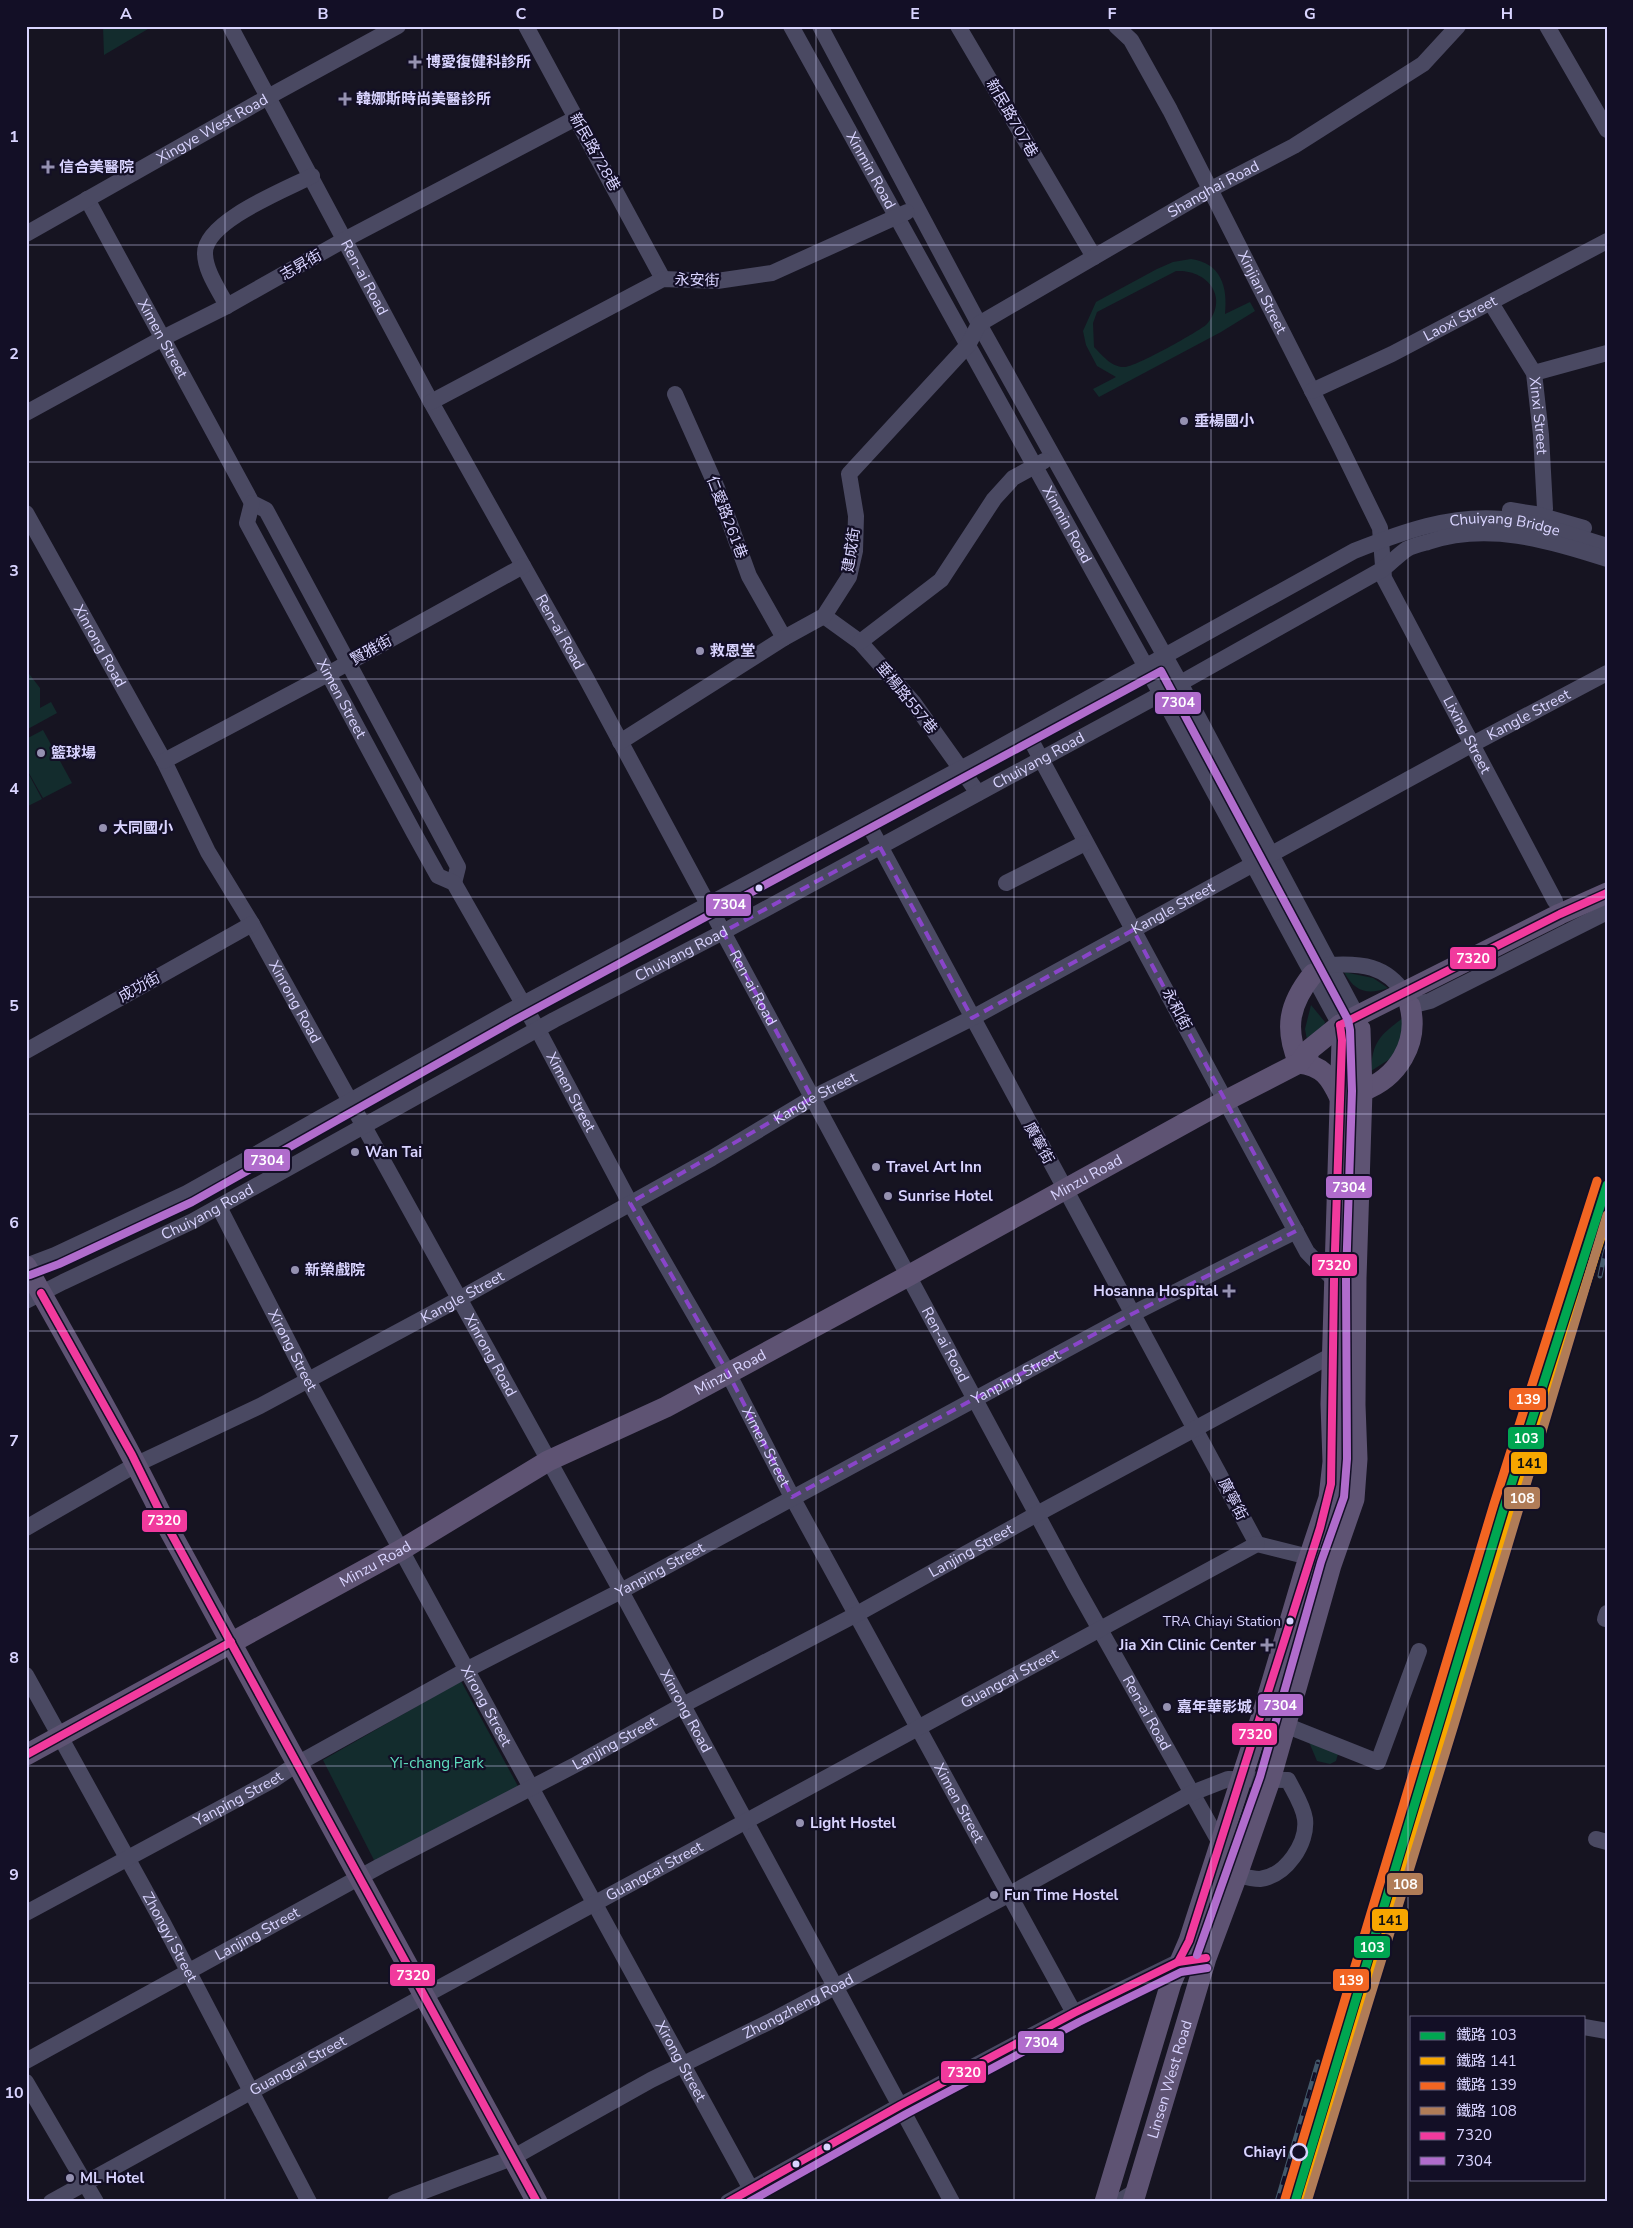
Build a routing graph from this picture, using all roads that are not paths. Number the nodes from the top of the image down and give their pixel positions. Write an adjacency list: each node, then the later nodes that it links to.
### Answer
1 (230, 26): 10 (street, Ren-ai Road)
2 (398, 26): 10 (street, Xingye West Road)
3 (526, 26): 11 (street, 新民路728巷)
4 (791, 26): 17 (street, Xinmin Road)
5 (820, 26): 16 (street, Xinmin Road)
6 (958, 26): 21 (street, 新民路707巷)
7 (1116, 26): 14 (street, Xinjian Street)
8 (1458, 26): 14 (street, Shanghai Road)
9 (1546, 26): 12 (street)
10 (268, 96): 13 (street, Ren-ai Road); 15 (street, Xingye West Road)
11 (576, 118): 19 (street, 志昇街); 22 (street, 新民路728巷)
12 (1607, 130)
13 (312, 176): 19 (street, Ren-ai Road); 24 (street)
14 (1211, 189): 21 (street, Shanghai Road); 30 (street, Xinjian Street)
15 (87, 199): 18 (street, Xingye West Road); 26 (street, Ximen Street)
16 (918, 207): 17 (street, 永安街); 25 (street, Xinmin Road)
17 (898, 217): 22 (street, 永安街); 27 (street, Xinmin Road)
18 (26, 234)
19 (344, 240): 24 (street, 志昇街); 32 (street, Ren-ai Road)
20 (1607, 241): 23 (street, Laoxi Street)
21 (1094, 257): 25 (street, Shanghai Road)
22 (663, 279): 32 (street, 永安街)
23 (1491, 303): 29 (street, Xinxi Street); 30 (street, Laoxi Street)
24 (227, 306): 26 (street, 志昇街)
25 (979, 324): 27 (street); 34 (street, Xinmin Road)
26 (163, 338): 33 (street, 志昇街); 36 (street, Ximen Street)
27 (968, 345): 35 (street, Xinmin Road); 48 (street, 建成街)
28 (1607, 353): 29 (street)
29 (1534, 373): 37 (street, Xinxi Street)
30 (1312, 391): 41 (street, Xinjian Street)
31 (675, 394): 49 (street, 仁愛路261巷)
32 (431, 402): 45 (street, Ren-ai Road)
33 (26, 413)
34 (1053, 457): 35 (street); 51 (street, Xinmin Road)
35 (1035, 465): 50 (street); 53 (street, Xinmin Road)
36 (252, 503): 52 (street, Ximen Street); 55 (street, Ximen Street)
37 (1545, 509)
38 (27, 517): 62 (street, Xinrong Road)
39 (1401, 529): 40 (street); 41 (street, Chuiyang Road); 42 (street, Chuiyang Bridge)
40 (1607, 535)
41 (1381, 541): 46 (street, Xinjian Street); 51 (street, Chuiyang Road)
42 (1607, 546)
43 (1410, 553): 44 (street, Chuiyang Bridge); 46 (street, Chuiyang Road); 47 (street)
44 (1607, 559)
45 (523, 566): 52 (street, 賢雅街); 59 (street, Ren-ai Road)
46 (1383, 569): 56 (street, Chuiyang Road); 60 (street, Lixing Street)
47 (1607, 569)
48 (824, 616): 49 (street, 建成街); 50 (street, 垂楊路557巷)
49 (784, 638): 59 (street, 建成街)
50 (860, 642): 63 (street, 垂楊路557巷)
51 (1165, 657): 53 (street, Chuiyang Road); 56 (street, Xinmin Road)
52 (348, 663): 55 (street, 賢雅街); 70 (street, Ximen Street)
53 (1145, 667): 57 (street, Xinmin Road); 58 (street, Chuiyang Road)
54 (1607, 673): 60 (street, Kangle Street)
55 (328, 674): 62 (street, 賢雅街); 70 (street, Ximen Street)
56 (1180, 683): 57 (street, Chuiyang Road); 68 (street, Xinmin Road)
57 (1161, 694): 61 (street, Chuiyang Road); 69 (street, Xinmin Road)
58 (1027, 733): 61 (street, 永和街); 63 (street, Chuiyang Road)
59 (620, 742): 75 (street, Ren-ai Road)
60 (1471, 744): 68 (street, Kangle Street); 74 (street, Lixing Street)
61 (1040, 759): 64 (street, Chuiyang Road); 66 (street, 永和街)
62 (164, 761): 78 (street, Xinrong Road)
63 (962, 768): 64 (street, 垂楊路557巷); 65 (street, Chuiyang Road)
64 (978, 793): 67 (street, Chuiyang Road)
65 (866, 820): 67 (street, 廣寧街); 75 (street, Chuiyang Road)
66 (1086, 843): 71 (street); 79 (street, 永和街)
67 (880, 846): 80 (street, Chuiyang Road); 84 (street, 廣寧街)
68 (1270, 855): 69 (street, Kangle Street); 81 (street, Xinmin Road)
69 (1253, 864): 79 (street, Kangle Street); 81 (street, Xinmin Road)
70 (454, 883): 83 (street, Ximen Street)
71 (1006, 883)
72 (1607, 883): 82 (street)
73 (1607, 892): 82 (main road)
74 (1555, 901)
75 (709, 904): 80 (street, Ren-ai Road); 83 (street, Chuiyang Road)
76 (1607, 905): 82 (main road)
77 (1607, 912): 82 (street)
78 (252, 924): 87 (street, 成功街); 92 (street, Xinrong Road)
79 (1133, 930): 84 (street, Kangle Street); 93 (street, 永和街)
80 (723, 932): 86 (street, Chuiyang Road); 90 (street, Ren-ai Road)
81 (1321, 970): 82 (street); 85 (street, Xinmin Road); 88 (main road)
82 (1421, 992): 85 (main road, Minzu Road); 89 (main road)
83 (522, 1004): 86 (street, Ximen Street); 92 (street, Chuiyang Road)
84 (972, 1018): 90 (street, Kangle Street); 95 (street, 廣寧街)
85 (1350, 1028): 88 (main road, Minzu Road); 89 (main road, Linsen West Road); 91 (main road, Linsen West Road)
86 (538, 1030): 94 (street, Chuiyang Road); 96 (street, Ximen Street)
87 (26, 1051)
88 (1299, 1063): 91 (main road); 93 (main road, Minzu Road)
89 (1362, 1091): 102 (main road, Linsen West Road)
90 (812, 1098): 96 (street, Kangle Street); 100 (street, Ren-ai Road)
91 (1340, 1098): 101 (main road, Linsen West Road)
92 (349, 1101): 94 (street, Xinrong Road); 99 (street, Chuiyang Road)
93 (1225, 1101): 95 (main road, Minzu Road); 98 (street, 永和街)
94 (364, 1128): 97 (street, Chuiyang Road); 104 (street, Xinrong Road)
95 (1065, 1188): 100 (main road, Minzu Road); 105 (street, 廣寧街)
96 (630, 1203): 104 (street, Kangle Street); 108 (street, Ximen Street)
97 (219, 1207): 103 (street, Chuiyang Road); 109 (street, Xirong Street)
98 (1296, 1231): 101 (street, 永和街); 105 (street, Yanping Street)
99 (26, 1266): 103 (main road)
100 (908, 1276): 108 (main road, Minzu Road); 110 (street, Ren-ai Road)
101 (1334, 1280): 102 (main road); 106 (main road, Linsen West Road)
102 (1356, 1286): 107 (main road, Linsen West Road)
103 (34, 1297): 113 (main road)
104 (459, 1299): 109 (street, Kangle Street); 112 (street, Xinrong Road)
105 (1132, 1314): 110 (street, Yanping Street); 111 (street, 廣寧街)
106 (1334, 1354): 107 (street); 111 (street, Lanjing Street); 119 (main road, Linsen West Road)
107 (1356, 1356): 120 (main road, Linsen West Road)
108 (728, 1373): 112 (main road, Minzu Road); 114 (street, Ximen Street)
109 (308, 1380): 113 (street, Kangle Street); 118 (street, Xirong Street)
110 (975, 1398): 114 (street, Yanping Street); 115 (street, Ren-ai Road)
111 (1197, 1429): 115 (street, Lanjing Street); 117 (street, 廣寧街)
112 (548, 1461): 118 (main road, Minzu Road); 121 (street, Xinrong Road)
113 (137, 1464): 116 (street, Kangle Street); 124 (main road)
114 (792, 1497): 121 (street, Yanping Street); 122 (street, Ximen Street)
115 (1037, 1514): 122 (street, Lanjing Street); 123 (street, Ren-ai Road)
116 (26, 1528)
117 (1257, 1544): 119 (street); 123 (street, Guangcai Street)
118 (401, 1550): 124 (main road, Minzu Road); 126 (street, Xirong Street)
119 (1309, 1556): 120 (street); 134 (main road, Linsen West Road)
120 (1331, 1564): 129 (main road, Linsen West Road)
121 (620, 1591): 126 (street, Yanping Street); 128 (street, Xinrong Road)
122 (857, 1614): 128 (street, Lanjing Street); 130 (street, Ximen Street)
123 (1100, 1630): 130 (street, Guangcai Street); 137 (street, Ren-ai Road)
124 (231, 1642): 131 (main road, Minzu Road); 133 (main road)
125 (1419, 1651): 129 (street)
126 (468, 1669): 133 (street, Yanping Street); 136 (street, Xirong Street)
127 (26, 1675): 131 (street, Zhongyi Street)
128 (681, 1706): 136 (street, Lanjing Street); 138 (street, Xinrong Road)
129 (1285, 1725): 135 (main road, Linsen West Road)
130 (919, 1728): 138 (street, Guangcai Street); 143 (street, Ximen Street)
131 (60, 1736): 132 (main road, Minzu Road); 140 (street, Zhongyi Street)
132 (26, 1754)
133 (297, 1764): 140 (street, Yanping Street); 142 (main road)
134 (1241, 1779): 135 (street, Zhongzheng Road); 137 (street, Zhongzheng Road); 139 (main road, Linsen West Road)
135 (1270, 1780): 141 (main road, Linsen West Road); 141 (street, Zhongzheng Road)
136 (530, 1787): 142 (street, Lanjing Street); 144 (street, Xirong Street)
137 (1192, 1793): 139 (street, Ren-ai Road); 143 (street, Zhongzheng Road)
138 (746, 1822): 144 (street, Guangcai Street); 149 (street, Xinrong Road)
139 (1220, 1843): 147 (main road, Linsen West Road)
140 (126, 1858): 145 (street, Yanping Street); 148 (street, Zhongyi Street)
141 (1238, 1875): 146 (main road, Linsen West Road)
142 (360, 1876): 148 (street, Lanjing Street); 150 (main road)
143 (1010, 1894): 149 (street, Zhongzheng Road); 151 (street, Ximen Street)
144 (594, 1904): 150 (street, Guangcai Street); 155 (street, Xirong Street)
145 (26, 1913)
146 (1206, 1958): 147 (street); 162 (main road, Linsen West Road)
147 (1178, 1962): 151 (street); 170 (main road, Linsen West Road)
148 (188, 1972): 154 (street, Lanjing Street); 157 (street, Zhongyi Street)
149 (835, 1987): 155 (street, Zhongzheng Road); 158 (street, Xinrong Road)
150 (424, 1996): 157 (street, Guangcai Street); 159 (main road)
151 (1074, 2013): 158 (street)
152 (1586, 2027): 153 (street)
153 (1607, 2031)
154 (26, 2061)
155 (682, 2063): 159 (street, Zhongzheng Road); 161 (street, Xirong Street)
156 (26, 2082): 160 (street)
157 (251, 2091): 160 (street, Guangcai Street); 165 (street, Zhongyi Street)
158 (901, 2105): 161 (street); 169 (street, Xinrong Road)
159 (512, 2158): 166 (street, Zhongzheng Road); 167 (main road)
160 (86, 2183): 163 (street, Guangcai Street); 164 (street)
161 (754, 2195): 168 (street)
162 (1134, 2197): 171 (street)
163 (51, 2202)
164 (96, 2202)
165 (309, 2202)
166 (395, 2202)
167 (537, 2202)
168 (728, 2202)
169 (952, 2202)
170 (1105, 2202)
171 (1118, 2202)

